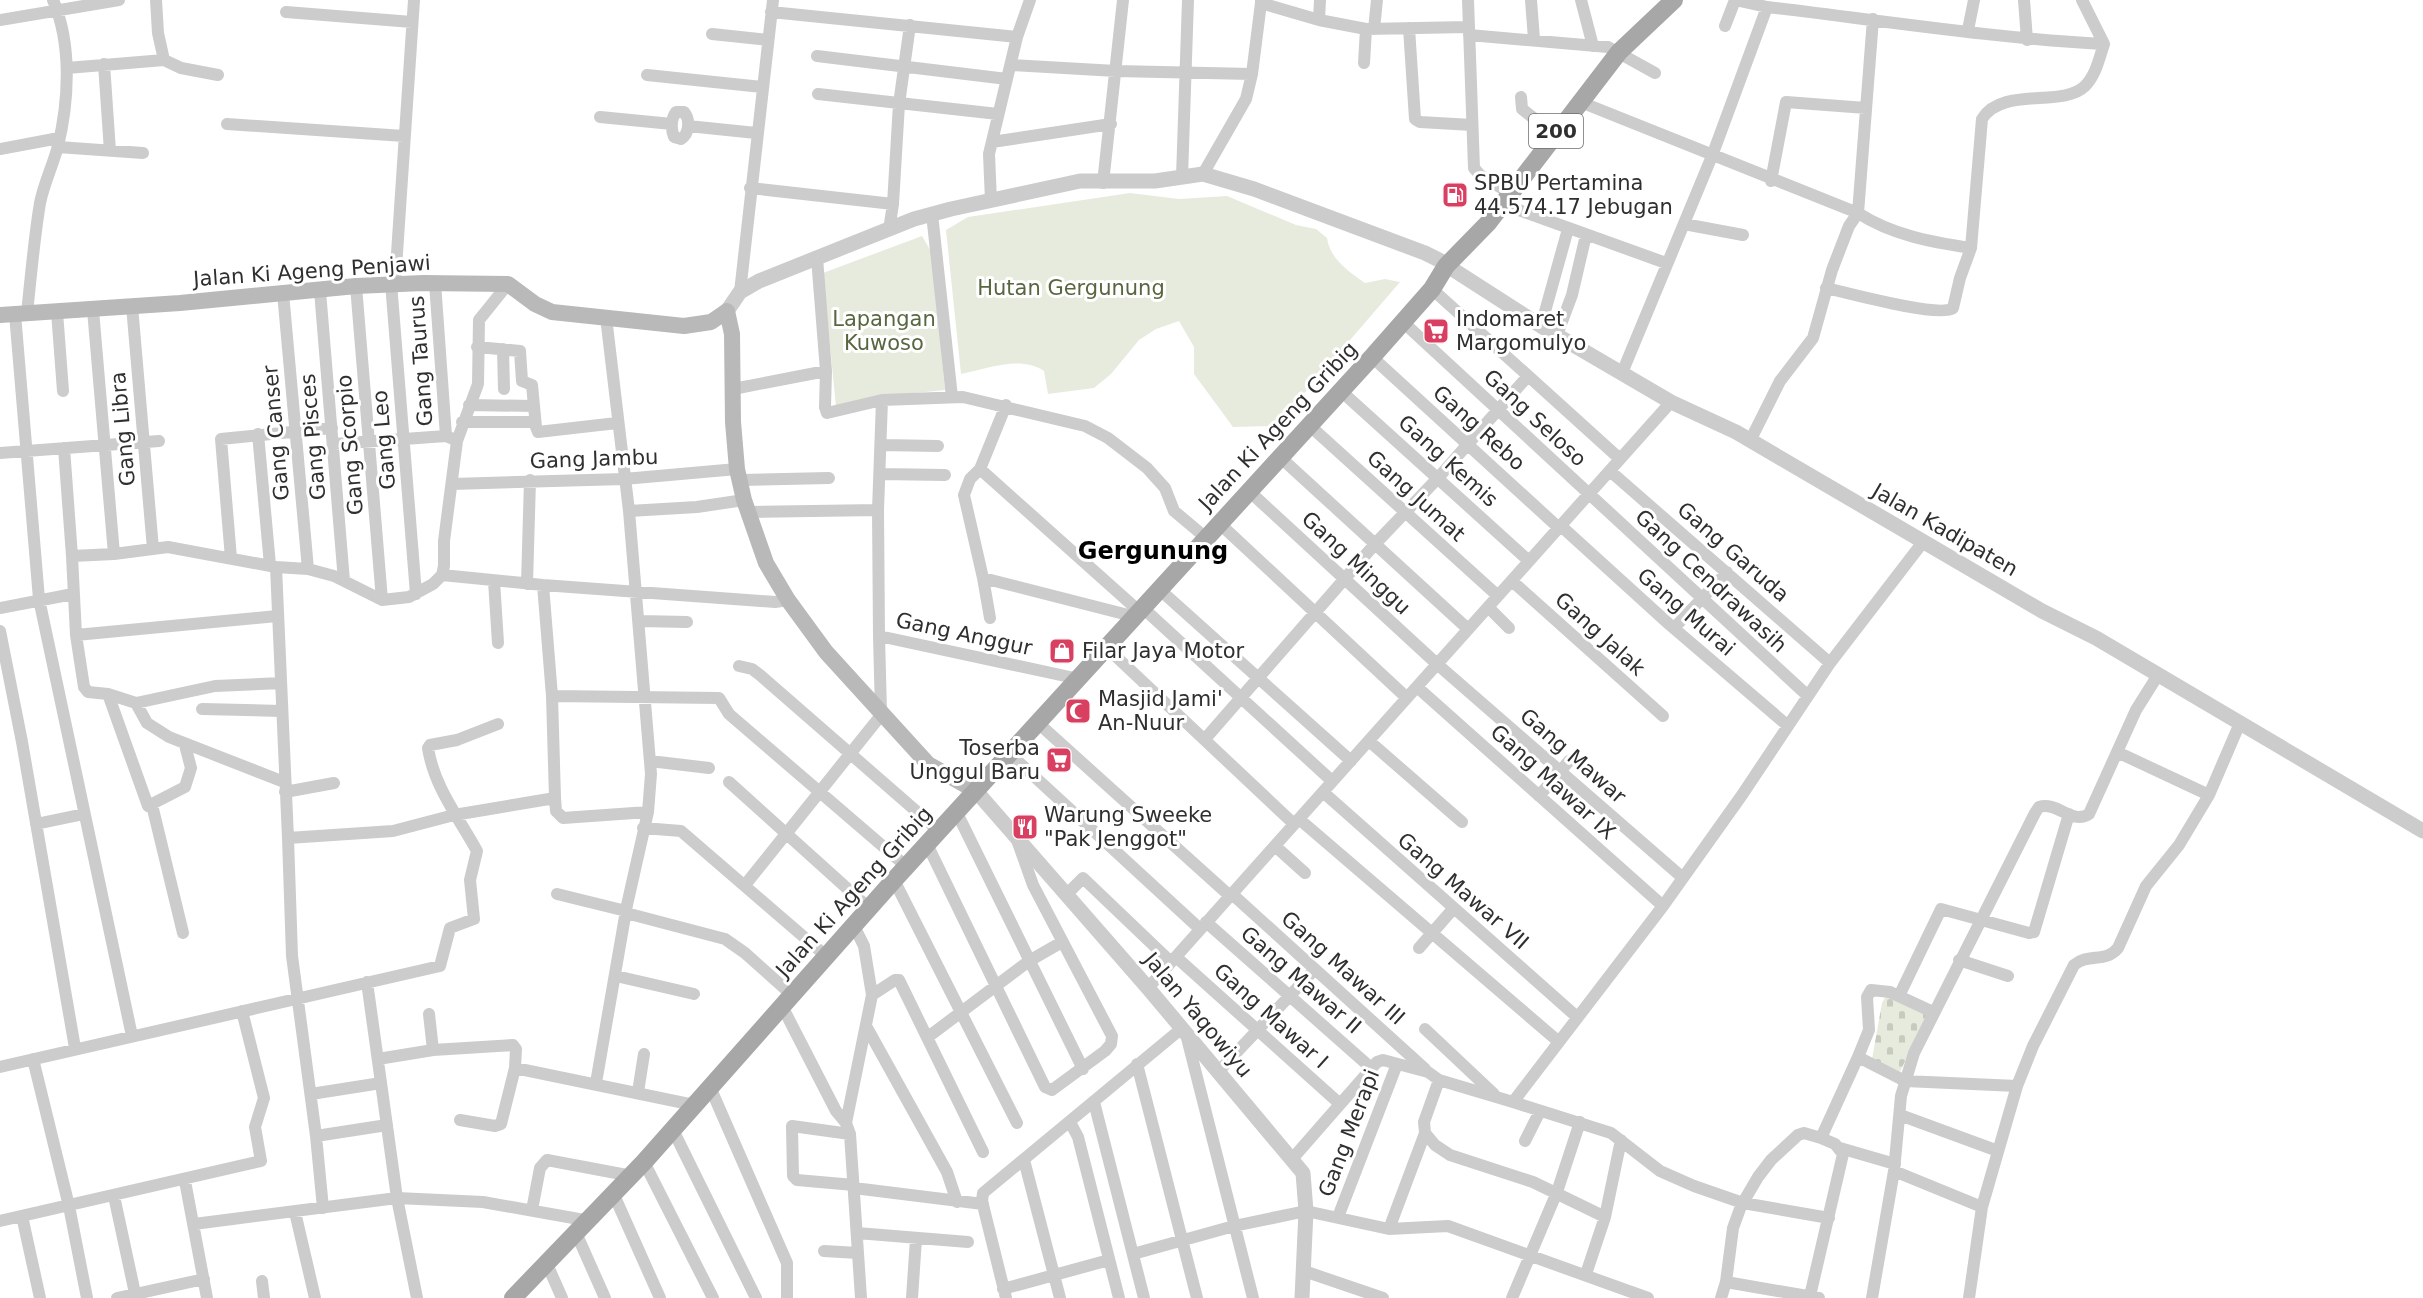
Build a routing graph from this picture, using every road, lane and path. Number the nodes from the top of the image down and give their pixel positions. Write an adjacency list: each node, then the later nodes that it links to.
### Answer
1 (119, 0): 18 (street)
2 (156, 0): 41 (street)
3 (414, 0): 25 (street, Gang Leo)
4 (1030, 0): 33 (street)
5 (1123, 0): 47 (street)
6 (1188, 0): 48 (street)
7 (1320, 0): 24 (street)
8 (1377, 0): 29 (street)
9 (1468, 0): 31 (street)
10 (1531, 0): 34 (street)
11 (1581, 0): 38 (street)
12 (1735, 0): 20 (street); 27 (street)
13 (1974, 0): 30 (street)
14 (2024, 0): 36 (street)
15 (2082, 0): 37 (street)
16 (1672, 1): 39 (main road, Jalan Ki Ageng Gribig / 200)
17 (1261, 2): 24 (street); 50 (street)
18 (56, 5): 23 (street); 46 (street)
19 (772, 6): 26 (street); 35 (street)
20 (1767, 7): 22 (street); 73 (street)
21 (286, 12): 25 (street)
22 (1872, 19): 30 (street); 59 (street)
23 (0, 20)
24 (1319, 20): 29 (street)
25 (412, 22): 67 (street, Gang Leo)
26 (910, 25): 33 (street); 45 (street)
27 (1725, 26)
28 (1409, 28): 29 (street); 31 (street); 64 (street)
29 (1370, 29): 42 (street)
30 (1968, 30): 36 (street)
31 (1469, 31): 34 (street); 64 (street)
32 (712, 34): 35 (street)
33 (1017, 37): 44 (street)
34 (1534, 39): 38 (street)
35 (768, 40): 54 (street)
36 (2027, 40): 37 (street)
37 (2104, 44): 89 (street)
38 (1593, 46): 39 (street)
39 (1619, 51): 49 (street); 57 (main road, Jalan Ki Ageng Gribig / 200)
40 (817, 56): 45 (street)
41 (164, 60): 43 (street); 51 (street)
42 (1364, 63)
43 (104, 64): 46 (street); 71 (street)
44 (1012, 65): 47 (street); 53 (street)
45 (904, 66): 53 (street); 58 (street)
46 (67, 68): 68 (street)
47 (1116, 71): 48 (street); 63 (street)
48 (1185, 72): 50 (street); 75 (street)
49 (1655, 73)
50 (1252, 74): 74 (street)
51 (218, 75)
52 (647, 75): 54 (street)
53 (1007, 79): 60 (street)
54 (762, 87): 65 (street)
55 (818, 94): 58 (street)
56 (1521, 97): 66 (street)
57 (1578, 101): 66 (main road, Jalan Ki Ageng Gribig / 200); 73 (street)
58 (899, 104): 60 (street); 81 (street)
59 (1866, 108): 76 (street); 82 (street)
60 (998, 114): 69 (street)
61 (600, 117): 65 (street)
62 (227, 124): 67 (street)
63 (1111, 124): 69 (street); 77 (street)
64 (1472, 125): 79 (street)
65 (756, 133): 78 (street)
66 (1554, 134): 79 (main road, Jalan Ki Ageng Gribig / 200)
67 (404, 136): 93 (street, Gang Leo)
68 (58, 142): 70 (street); 71 (street); 106 (street)
69 (992, 142): 80 (street)
70 (0, 149)
71 (110, 151): 72 (street)
72 (143, 153)
73 (1712, 156): 76 (street); 84 (street)
74 (1203, 174): 75 (street); 92 (street, Jalan Kadipaten)
75 (1182, 177): 77 (street)
76 (1771, 181): 82 (street)
77 (1102, 183): 80 (street)
78 (750, 188): 81 (street); 100 (street)
79 (1506, 199): 85 (street); 92 (main road, Jalan Ki Ageng Gribig / 200)
80 (991, 201): 83 (street)
81 (893, 204): 86 (street)
82 (1858, 213): 89 (street); 97 (street)
83 (932, 214): 86 (street); 121 (street)
84 (1684, 224): 88 (street); 91 (street)
85 (1568, 229): 87 (street); 109 (street)
86 (889, 230): 90 (street)
87 (1586, 235): 91 (street); 110 (street)
88 (1743, 235)
89 (1971, 248): 97 (street)
90 (817, 258): 100 (street); 114 (street)
91 (1666, 262): 115 (street)
92 (1444, 264): 98 (main road, Jalan Ki Ageng Gribig / 200); 109 (street, Jalan Kadipaten)
93 (393, 283): 94 (main road, Jalan Ki Ageng Penjawi); 96 (main road, Jalan Ki Ageng Penjawi); 136 (street, Gang Leo)
94 (435, 283): 95 (main road, Jalan Ki Ageng Penjawi); 135 (street, Gang Taurus)
95 (508, 284): 107 (main road); 111 (street)
96 (356, 286): 99 (main road, Jalan Ki Ageng Penjawi); 138 (street, Gang Scorpio)
97 (1826, 288): 139 (street)
98 (1432, 289): 108 (main road, Jalan Ki Ageng Gribig / 200); 116 (street)
99 (320, 291): 101 (main road, Jalan Ki Ageng Penjawi); 132 (street, Gang Pisces)
100 (740, 292): 104 (street)
101 (283, 293): 102 (main road, Jalan Ki Ageng Penjawi); 133 (street, Gang Canser)
102 (132, 306): 103 (main road, Jalan Ki Ageng Penjawi); 140 (street, Gang Libra)
103 (93, 310): 105 (main road, Jalan Ki Ageng Penjawi); 144 (street)
104 (727, 311): 107 (main road); 118 (main road)
105 (57, 312): 106 (main road, Jalan Ki Ageng Penjawi); 119 (street)
106 (14, 314): 147 (street)
107 (606, 317): 130 (street)
108 (1403, 322): 113 (main road, Jalan Ki Ageng Gribig / 200); 127 (street, Gang Seloso)
109 (1541, 326): 110 (street, Jalan Kadipaten)
110 (1557, 335): 115 (street, Jalan Kadipaten)
111 (477, 347): 112 (street); 124 (street)
112 (503, 349): 117 (street); 126 (street)
113 (1372, 357): 120 (main road, Jalan Ki Ageng Gribig / 200); 142 (street, Gang Rebo)
114 (826, 371): 118 (street); 122 (street)
115 (1622, 373): 123 (street, Jalan Kadipaten)
116 (1528, 376): 127 (street); 150 (street)
117 (504, 389)
118 (733, 389): 154 (main road)
119 (63, 391)
120 (1341, 391): 131 (main road, Jalan Ki Ageng Gribig / 200); 157 (street, Gang Kemis)
121 (952, 397): 122 (street); 125 (street)
122 (882, 400): 143 (street)
123 (1671, 402): 139 (street, Jalan Kadipaten); 150 (street)
124 (469, 405): 126 (street); 128 (street)
125 (1006, 405): 151 (street); 169 (street)
126 (534, 406): 129 (street)
127 (1497, 411): 142 (street); 162 (street, Gang Seloso)
128 (462, 422): 129 (street); 135 (street)
129 (535, 422): 130 (street)
130 (617, 423): 158 (street)
131 (1309, 425): 149 (main road, Jalan Ki Ageng Gribig / 200); 166 (street, Gang Jumat)
132 (332, 428): 133 (street); 141 (street, Gang Pisces)
133 (295, 431): 134 (street); 178 (street, Gang Canser)
134 (258, 434): 175 (street); 177 (street)
135 (451, 439): 136 (street); 160 (street)
136 (403, 440): 138 (street); 191 (street, Gang Leo)
137 (159, 441): 140 (street)
138 (369, 441): 141 (street); 195 (street, Gang Scorpio)
139 (1750, 441): 170 (street, Jalan Kadipaten)
140 (143, 442): 144 (street); 172 (street, Gang Libra)
141 (334, 444): 183 (street, Gang Pisces)
142 (1467, 444): 157 (street); 168 (street, Gang Rebo)
143 (881, 445): 145 (street); 153 (street)
144 (104, 446): 146 (street); 173 (street)
145 (938, 446)
146 (64, 448): 147 (street); 174 (street)
147 (25, 451): 148 (street); 194 (street)
148 (0, 453)
149 (1280, 457): 161 (main road, Jalan Ki Ageng Gribig / 200); 171 (street)
150 (1620, 459): 152 (street)
151 (980, 470): 181 (street); 199 (street)
152 (1610, 471): 162 (street); 179 (street, Gang Garuda)
153 (880, 474): 155 (street); 164 (street)
154 (738, 475): 156 (street, Gang Jambu); 158 (street, Gang Jambu); 163 (main road)
155 (945, 475)
156 (829, 478)
157 (1438, 478): 166 (street); 176 (street, Gang Kemis)
158 (624, 479): 159 (street, Gang Jambu); 165 (street)
159 (530, 480): 160 (street, Gang Jambu); 186 (street)
160 (452, 484): 180 (street)
161 (1249, 491): 167 (main road, Jalan Ki Ageng Gribig / 200); 182 (street, Gang Minggu)
162 (1589, 494): 168 (street); 193 (street, Gang Cendrawasih)
163 (746, 506): 164 (street); 165 (street); 196 (main road)
164 (878, 510): 210 (street)
165 (629, 511): 189 (street)
166 (1405, 513): 171 (street); 192 (street, Gang Jumat)
167 (1219, 523): 169 (main road, Jalan Ki Ageng Gribig / 200); 200 (street)
168 (1560, 527): 176 (street); 206 (street, Gang Murai)
169 (1205, 537): 188 (main road, Jalan Ki Ageng Gribig / 200)
170 (1923, 542): 213 (street); 216 (street, Jalan Kadipaten)
171 (1375, 544): 182 (street); 207 (street)
172 (153, 549): 173 (street); 175 (street)
173 (114, 554): 174 (street)
174 (72, 556): 190 (street)
175 (231, 558): 177 (street)
176 (1529, 561): 185 (street)
177 (273, 566): 178 (street); 201 (street)
178 (308, 569): 183 (street)
179 (1727, 572): 193 (street); 213 (street, Gang Garuda)
180 (441, 574): 184 (street); 191 (street)
181 (983, 578): 199 (street); 202 (street)
182 (1345, 580): 200 (street); 214 (street, Gang Minggu)
183 (344, 581): 195 (street)
184 (494, 581): 186 (street); 211 (street)
185 (1512, 581): 192 (street); 231 (street, Gang Jalak)
186 (527, 584): 187 (street)
187 (543, 585): 189 (street); 222 (street)
188 (1159, 590): 199 (main road, Jalan Ki Ageng Gribig / 200); 218 (street)
189 (636, 593): 196 (street); 203 (street)
190 (73, 594): 194 (street); 209 (street)
191 (416, 594): 195 (street)
192 (1498, 596): 198 (street)
193 (1701, 598): 206 (street); 223 (street, Gang Cendrawasih)
194 (39, 599): 197 (street); 260 (street)
195 (382, 600)
196 (788, 600): 230 (main road)
197 (0, 608)
198 (1488, 608): 205 (street); 207 (street)
199 (1140, 612): 212 (main road, Jalan Ki Ageng Gribig / 200); 226 (street)
200 (1317, 612): 218 (street); 225 (street)
201 (277, 616): 209 (street); 219 (street)
202 (990, 618)
203 (640, 621): 204 (street); 224 (street)
204 (687, 622)
205 (1509, 628)
206 (1674, 628): 235 (street, Gang Murai)
207 (1468, 629): 214 (street)
208 (0, 631): 265 (street)
209 (76, 635): 221 (street)
210 (879, 636): 217 (street, Gang Anggur); 230 (street, Gang Anggur)
211 (498, 643)
212 (1107, 648): 217 (main road, Jalan Ki Ageng Gribig / 200); 236 (street)
213 (1830, 663): 223 (street)
214 (1437, 664): 220 (street); 246 (street, Gang Mawar)
215 (739, 666): 240 (street)
216 (2158, 675): 233 (street, Jalan Kadipaten); 239 (street)
217 (1079, 679): 232 (main road, Jalan Ki Ageng Gribig / 200)
218 (1258, 679): 226 (street); 243 (street)
219 (280, 683): 227 (street); 229 (street)
220 (1417, 687): 225 (street); 255 (street, Gang Mawar IX)
221 (108, 694): 227 (street); 257 (street)
222 (552, 696): 224 (street); 256 (street)
223 (1808, 696): 235 (street)
224 (645, 698): 242 (street); 252 (street)
225 (1407, 698): 237 (street)
226 (1241, 699): 236 (street); 247 (street)
227 (136, 703): 238 (street)
228 (202, 709): 229 (street)
229 (281, 711): 250 (street)
230 (881, 713): 240 (street); 251 (main road)
231 (1663, 716)
232 (1038, 723): 241 (main road, Jalan Ki Ageng Gribig / 200); 279 (street, Gang Mawar III)
233 (2240, 723): 254 (street); 267 (street, Jalan Kadipaten)
234 (498, 724): 262 (street)
235 (1787, 725): 275 (street)
236 (1205, 739): 263 (street)
237 (1369, 741): 243 (street); 264 (street)
238 (185, 745): 250 (street); 257 (street)
239 (2117, 752): 254 (street); 261 (street)
240 (849, 755): 252 (street); 271 (street)
241 (1011, 755): 251 (main road, Jalan Ki Ageng Gribig / 200); 286 (street, Gang Mawar II)
242 (650, 761): 245 (street); 258 (street)
243 (1351, 761): 247 (street)
244 (1569, 761): 246 (street)
245 (709, 768)
246 (1561, 771): 255 (street); 275 (street, Gang Mawar)
247 (1332, 781): 253 (street)
248 (729, 782): 268 (street)
249 (334, 783): 250 (street)
250 (284, 787): 270 (street)
251 (976, 791): 259 (main road, Jalan Ki Ageng Gribig / 200); 269 (street, Jalan Yaqowiyu)
252 (820, 792): 268 (street); 273 (street)
253 (1323, 792): 263 (street); 282 (street, Gang Mawar VII)
254 (2209, 795): 337 (street)
255 (1539, 796): 280 (street, Gang Mawar IX)
256 (555, 798): 258 (street); 262 (street)
257 (152, 805): 287 (street)
258 (648, 812): 266 (street)
259 (957, 813): 271 (main road, Jalan Ki Ageng Gribig / 200); 294 (street)
260 (84, 814): 265 (street); 316 (street)
261 (2069, 814): 284 (street); 284 (street)
262 (454, 815): 270 (street); 298 (street)
263 (1297, 821): 272 (street); 288 (street)
264 (1462, 822)
265 (36, 824): 319 (street)
266 (643, 828): 276 (street); 283 (street)
267 (2423, 831)
268 (786, 833): 276 (street); 281 (street)
269 (1015, 836): 278 (street, Jalan Yaqowiyu); 289 (street)
270 (288, 838): 305 (street)
271 (933, 838): 273 (main road, Jalan Ki Ageng Gribig / 200); 299 (street)
272 (1275, 846): 274 (street); 279 (street)
273 (900, 873): 281 (main road, Jalan Ki Ageng Gribig / 200); 308 (street)
274 (1305, 873)
275 (1683, 878): 280 (street)
276 (745, 885): 291 (street)
277 (557, 894): 283 (street)
278 (1066, 895): 292 (street, Gang Mawar I); 300 (street, Jalan Yaqowiyu)
279 (1231, 895): 286 (street); 295 (street, Gang Mawar III)
280 (1663, 906): 311 (street)
281 (870, 909): 285 (main road, Jalan Ki Ageng Gribig / 200)
282 (1453, 909): 288 (street); 311 (street, Gang Mawar VII)
283 (626, 912): 296 (street); 306 (street)
284 (1982, 918): 293 (street); 303 (street)
285 (854, 926): 291 (main road, Jalan Ki Ageng Gribig / 200); 302 (street)
286 (1203, 926): 292 (street); 304 (street, Gang Mawar II)
287 (183, 933)
288 (1432, 933): 290 (street); 318 (street)
289 (1062, 942): 294 (street); 330 (street)
290 (1419, 948)
291 (826, 956): 306 (main road, Jalan Ki Ageng Gribig / 200)
292 (1173, 959): 300 (street); 315 (street, Gang Mawar I)
293 (1959, 960): 297 (street); 309 (street)
294 (1029, 961): 299 (street); 330 (street)
295 (1315, 969): 304 (street); 332 (street, Gang Mawar III)
296 (616, 976): 301 (street); 336 (street)
297 (2008, 976)
298 (367, 982): 305 (street); 324 (street)
299 (996, 984): 308 (street); 330 (street)
300 (1148, 988): 314 (street, Jalan Yaqowiyu)
301 (694, 993)
302 (872, 995): 312 (street); 317 (street)
303 (1899, 996): 309 (street); 322 (street)
304 (1290, 997): 315 (street); 328 (street, Gang Mawar II)
305 (296, 998): 307 (street); 340 (street)
306 (787, 1000): 338 (main road, Jalan Ki Ageng Gribig / 200); 353 (street)
307 (242, 1011): 316 (street); 368 (street)
308 (961, 1011): 317 (street); 351 (street)
309 (1933, 1012): 334 (street)
310 (429, 1014): 320 (street)
311 (1577, 1017): 318 (street)
312 (866, 1026): 353 (street); 374 (street)
313 (1425, 1029): 341 (street)
314 (1184, 1031): 325 (street); 331 (street, Jalan Yaqowiyu); 390 (street)
315 (1258, 1031): 331 (street); 344 (street, Gang Mawar I)
316 (132, 1036): 319 (street)
317 (928, 1037): 362 (street)
318 (1559, 1042): 343 (street)
319 (75, 1048): 323 (street)
320 (433, 1050): 324 (street); 329 (street)
321 (644, 1054): 339 (street)
322 (1858, 1057): 334 (street); 357 (street)
323 (33, 1059): 327 (street); 377 (street)
324 (378, 1059): 335 (street)
325 (1137, 1064): 342 (street); 395 (street)
326 (1397, 1064): 328 (street); 332 (street); 384 (street, Gang Merapi)
327 (0, 1067)
328 (1370, 1067): 344 (street)
329 (515, 1068): 336 (street); 348 (street)
330 (1083, 1069)
331 (1218, 1072): 363 (street, Jalan Yaqowiyu)
332 (1428, 1072): 333 (street, Gang Mawar III)
333 (1439, 1080): 341 (street, Gang Mawar III); 355 (street)
334 (1905, 1081): 337 (street); 347 (street)
335 (381, 1083): 340 (street); 352 (street)
336 (596, 1083): 339 (street)
337 (2018, 1086): 361 (street)
338 (710, 1087): 345 (main road, Jalan Ki Ageng Gribig / 200); 425 (street)
339 (638, 1092): 345 (street)
340 (311, 1094): 356 (street)
341 (1497, 1097): 343 (street, Gang Mawar III)
342 (1094, 1102): 349 (street); 399 (street)
343 (1513, 1102): 346 (street, Gang Mawar III)
344 (1340, 1104): 363 (street)
345 (694, 1105): 354 (main road, Jalan Ki Ageng Gribig / 200)
346 (1540, 1111): 350 (street, Gang Mawar III); 359 (street)
347 (1900, 1115): 361 (street); 366 (street)
348 (460, 1120)
349 (1070, 1122): 364 (street); 401 (street)
350 (1580, 1122): 358 (street, Gang Mawar III); 370 (street)
351 (1017, 1124)
352 (387, 1125): 356 (street); 373 (street)
353 (848, 1129): 369 (street); 369 (street)
354 (673, 1130): 365 (main road, Jalan Ki Ageng Gribig / 200); 424 (street)
355 (1425, 1133): 370 (street); 391 (street)
356 (316, 1136): 379 (street)
357 (1821, 1138): 360 (street); 375 (street)
358 (1621, 1140): 375 (street, Gang Mawar III); 385 (street)
359 (1526, 1141)
360 (1840, 1148): 366 (street); 386 (street)
361 (1998, 1151): 378 (street)
362 (983, 1152)
363 (1293, 1158): 381 (street, Jalan Yaqowiyu)
364 (1024, 1160): 376 (street); 405 (street)
365 (644, 1162): 367 (main road, Jalan Ki Ageng Gribig / 200); 423 (street)
366 (1894, 1168): 378 (street); 438 (street)
367 (632, 1176): 371 (main road, Jalan Ki Ageng Gribig / 200); 380 (street)
368 (185, 1181): 372 (street); 389 (street)
369 (854, 1186): 374 (street); 392 (street)
370 (1557, 1192): 385 (street); 400 (street)
371 (614, 1195): 388 (main road, Jalan Ki Ageng Gribig / 200); 422 (street)
372 (114, 1196): 377 (street); 410 (street)
373 (397, 1198): 379 (street); 380 (street); 418 (street)
374 (957, 1202): 376 (street)
375 (1743, 1203): 386 (street, Gang Mawar III); 408 (street)
376 (983, 1204): 409 (street)
377 (69, 1206): 383 (street); 413 (street)
378 (1982, 1207): 439 (street)
379 (323, 1208): 382 (street)
380 (532, 1210): 388 (street)
381 (1306, 1210): 384 (street); 390 (street); 403 (street, Jalan Yaqowiyu)
382 (295, 1212): 389 (street); 417 (street)
383 (22, 1216): 387 (street); 412 (street)
384 (1338, 1217): 391 (street)
385 (1605, 1217): 404 (street)
386 (1829, 1218): 411 (street)
387 (0, 1221)
388 (590, 1221): 393 (main road, Jalan Ki Ageng Gribig / 200)
389 (194, 1224): 406 (street)
390 (1234, 1226): 395 (street); 432 (street)
391 (1389, 1229): 400 (street)
392 (857, 1233): 394 (street); 398 (street)
393 (576, 1234): 402 (main road, Jalan Ki Ageng Gribig / 200); 421 (street)
394 (916, 1239): 396 (street); 427 (street)
395 (1183, 1240): 399 (street); 431 (street)
396 (968, 1242)
397 (824, 1251): 398 (street)
398 (858, 1253): 426 (street)
399 (1133, 1254): 430 (street)
400 (1532, 1255): 404 (street); 435 (street)
401 (1109, 1260): 405 (street); 429 (street)
402 (547, 1264): 419 (main road, Jalan Ki Ageng Gribig / 200); 420 (street)
403 (1304, 1271): 433 (street, Jalan Yaqowiyu); 434 (street)
404 (1586, 1274): 436 (street)
405 (1054, 1275): 409 (street); 428 (street)
406 (204, 1279): 410 (street); 415 (street)
407 (262, 1281): 416 (street)
408 (1726, 1282): 411 (street); 437 (street)
409 (1004, 1293)
410 (135, 1296): 414 (street)
411 (1815, 1297)
412 (40, 1298)
413 (87, 1298)
414 (117, 1298)
415 (207, 1298)
416 (264, 1298)
417 (315, 1298)
418 (417, 1298)
419 (513, 1298)
420 (562, 1298)
421 (605, 1298)
422 (660, 1298)
423 (713, 1298)
424 (756, 1298)
425 (787, 1298)
426 (861, 1298)
427 (912, 1298)
428 (1060, 1298)
429 (1119, 1298)
430 (1144, 1298)
431 (1197, 1298)
432 (1253, 1298)
433 (1302, 1298)
434 (1383, 1298)
435 (1512, 1298)
436 (1648, 1298)
437 (1721, 1298)
438 (1872, 1298)
439 (1969, 1298)

